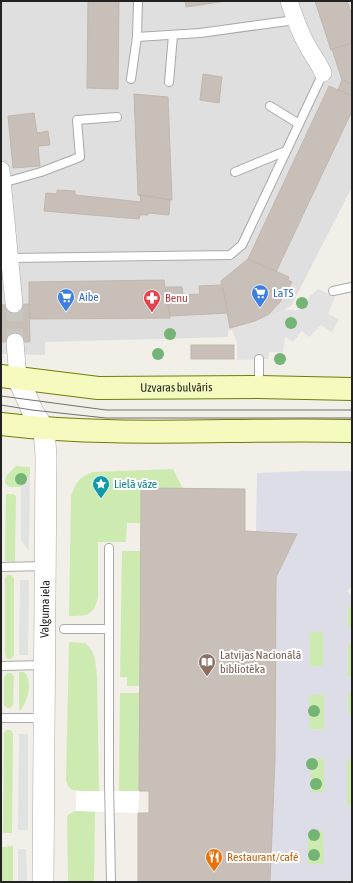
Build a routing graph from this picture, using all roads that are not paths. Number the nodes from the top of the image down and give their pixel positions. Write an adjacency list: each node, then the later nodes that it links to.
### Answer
1 (138, 1): 5 (lane)
2 (289, 1): 3 (street)
3 (295, 20): 4 (lane); 6 (street)
4 (173, 35): 5 (lane); 8 (lane)
5 (137, 37): 7 (lane)
6 (323, 73): 11 (lane)
7 (131, 79)
8 (169, 82)
9 (270, 106): 11 (lane)
10 (117, 117): 14 (lane)
11 (299, 124): 12 (lane)
12 (286, 151): 13 (lane); 16 (lane)
13 (235, 172)
14 (2, 177): 15 (street)
15 (4, 223): 16 (street)
16 (10, 258): 19 (street)
17 (352, 287): 18 (lane)
18 (333, 291)
19 (14, 304)
20 (15, 342): 22 (street)
21 (260, 359): 23 (lane)
22 (9, 377): 23 (main road, Uzvaras bulvāris); 26 (street)
23 (259, 387): 24 (main road, Uzvaras bulvāris)
24 (352, 389)
25 (1, 424): 26 (main road)
26 (44, 429): 27 (main road); 29 (street, Valguma iela)
27 (352, 431)
28 (109, 548): 32 (lane)
29 (46, 566): 30 (lane); 33 (street, Valguma iela)
30 (1, 567)
31 (64, 629): 32 (lane)
32 (109, 629): 38 (lane)
33 (44, 665): 34 (lane); 36 (street, Valguma iela)
34 (1, 666)
35 (1, 718): 36 (lane)
36 (44, 718): 37 (street, Valguma iela)
37 (43, 882)
38 (111, 882)

